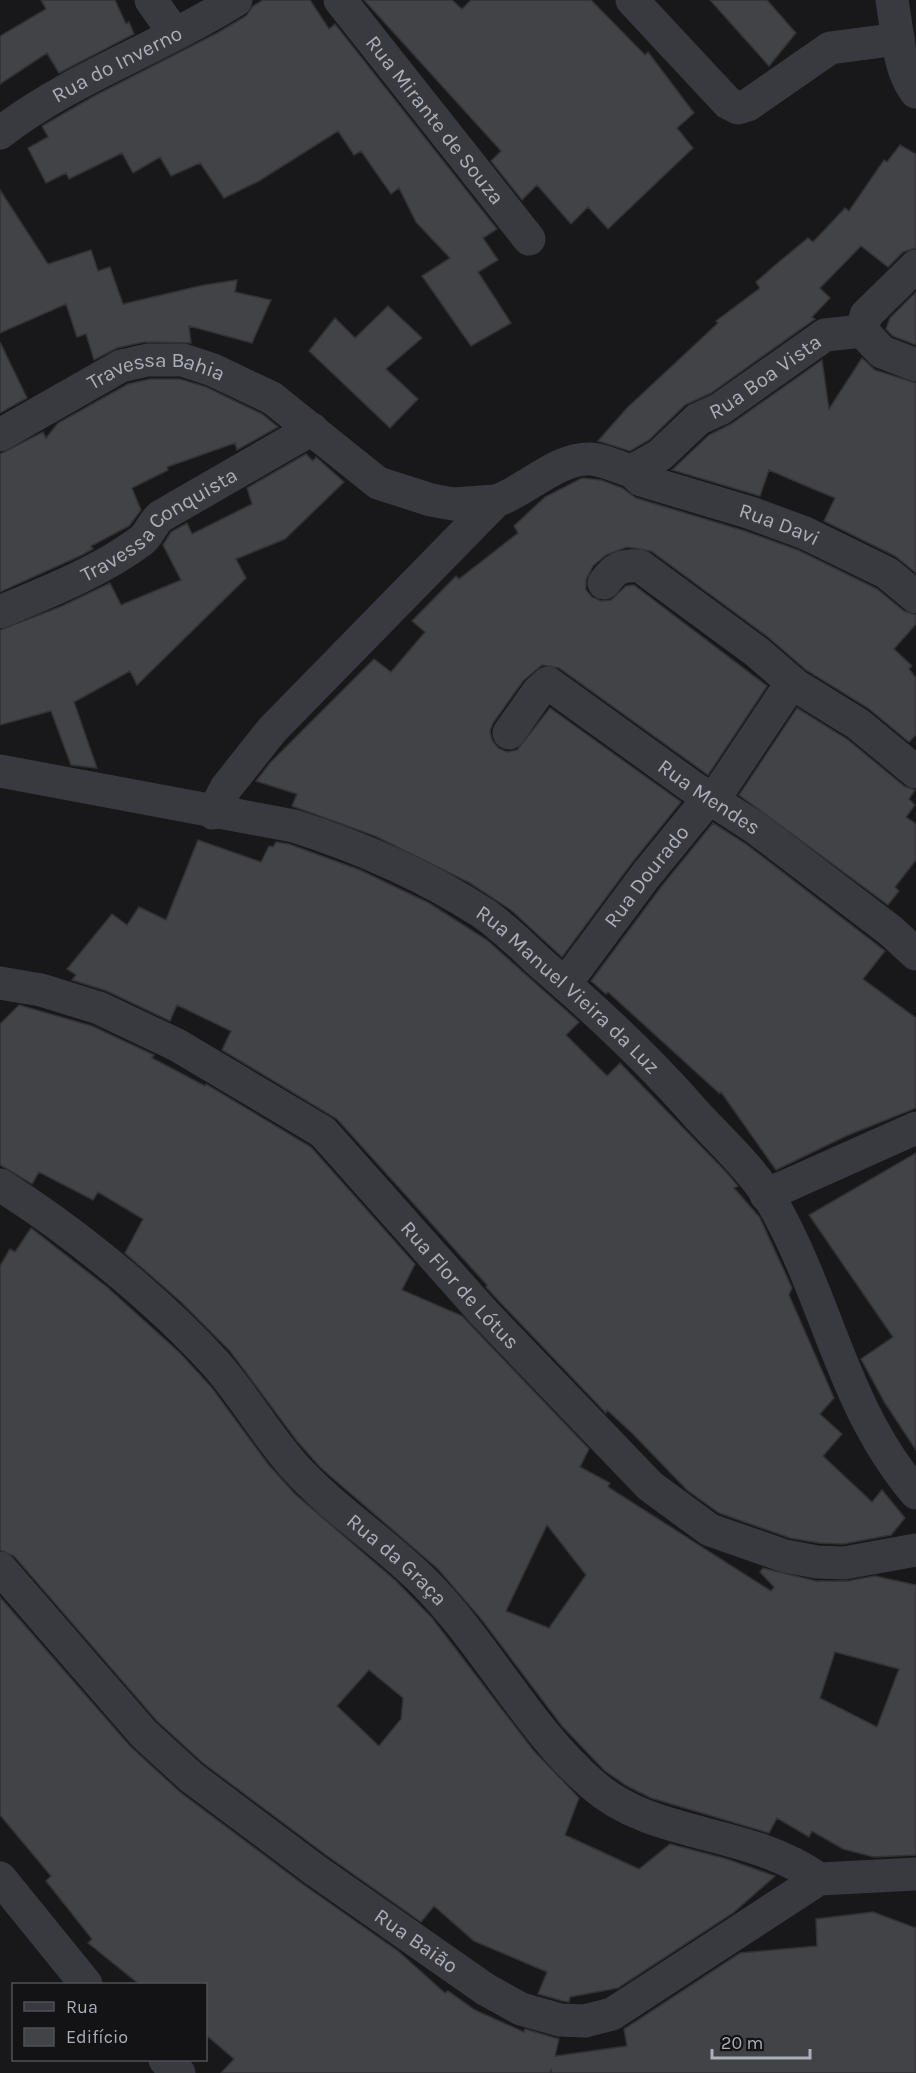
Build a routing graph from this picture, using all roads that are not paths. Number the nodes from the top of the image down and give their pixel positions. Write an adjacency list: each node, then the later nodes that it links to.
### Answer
1 (151, 0): 6 (street)
2 (236, 0): 6 (street, Rua do Inverno)
3 (340, 0): 10 (street, Rua Mirante de Souza)
4 (632, 0): 7 (street)
5 (892, 0): 7 (street)
6 (174, 33): 9 (street, Rua do Inverno)
7 (898, 39): 8 (street)
8 (916, 92)
9 (0, 133)
10 (529, 239)
11 (916, 266): 12 (street)
12 (862, 331): 13 (street); 16 (street, Rua Boa Vista)
13 (916, 365)
14 (312, 429): 15 (street, Travessa Bahia); 17 (street); 20 (street, Travessa Conquista)
15 (0, 435)
16 (632, 471): 17 (street, Rua Davi); 19 (street, Rua Davi)
17 (496, 501): 26 (street)
18 (604, 583): 21 (street)
19 (916, 597)
20 (0, 612)
21 (792, 682): 24 (street); 25 (street, Rua Dourado)
22 (509, 733): 25 (street, Rua Mendes)
23 (0, 771): 26 (street, Rua Manuel Vieira da Luz)
24 (916, 771)
25 (711, 798): 27 (street, Rua Mendes); 29 (street, Rua Dourado)
26 (213, 813): 29 (street, Rua Manuel Vieira da Luz)
27 (916, 954)
28 (0, 983): 34 (street, Rua Flor de Lótus)
29 (565, 984): 32 (street, Rua Manuel Vieira da Luz)
30 (916, 1128): 32 (street)
31 (0, 1185): 38 (street, Rua da Graça)
32 (766, 1195): 33 (street, Rua Manuel Vieira da Luz)
33 (916, 1493)
34 (916, 1550)
35 (0, 1568): 38 (street, Rua Baião)
36 (916, 1874): 38 (street)
37 (0, 1878): 39 (street)
38 (819, 1879)
39 (85, 1983)
40 (166, 2061): 41 (street)
41 (179, 2073)

